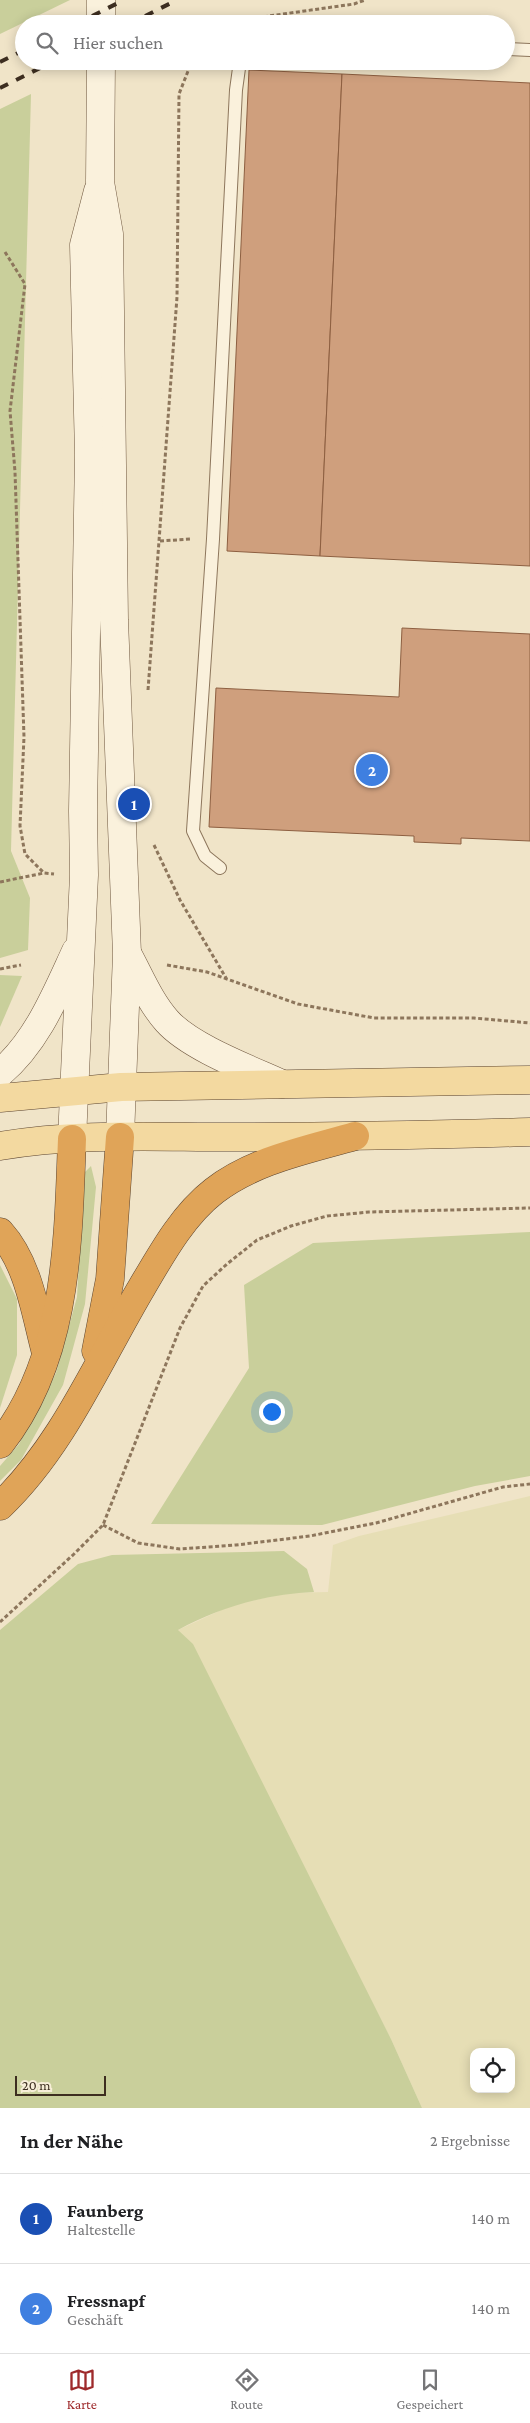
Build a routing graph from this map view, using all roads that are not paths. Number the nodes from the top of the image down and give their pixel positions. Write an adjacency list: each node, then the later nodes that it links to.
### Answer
1 (101, 0): 2 (main road)
2 (100, 15)
3 (515, 49): 4 (lane)
4 (530, 50)
5 (100, 70): 7 (main road)
6 (239, 70): 8 (lane)
7 (100, 182): 9 (main road); 10 (main road)
8 (220, 868)
9 (83, 936): 11 (main road); 15 (main road)
10 (127, 954): 13 (main road); 14 (main road)
11 (0, 1073)
12 (530, 1080): 13 (main road)
13 (282, 1084): 14 (main road)
14 (122, 1087): 15 (main road); 19 (main road)
15 (74, 1091): 16 (main road); 20 (main road)
16 (0, 1098)
17 (530, 1132): 18 (main road)
18 (355, 1136): 19 (main road); 24 (highway)
19 (120, 1137): 20 (main road); 24 (highway)
20 (72, 1139): 21 (main road); 23 (highway)
21 (0, 1146)
22 (0, 1232): 23 (highway)
23 (46, 1353): 25 (highway)
24 (87, 1383): 26 (highway)
25 (0, 1444)
26 (0, 1506)

